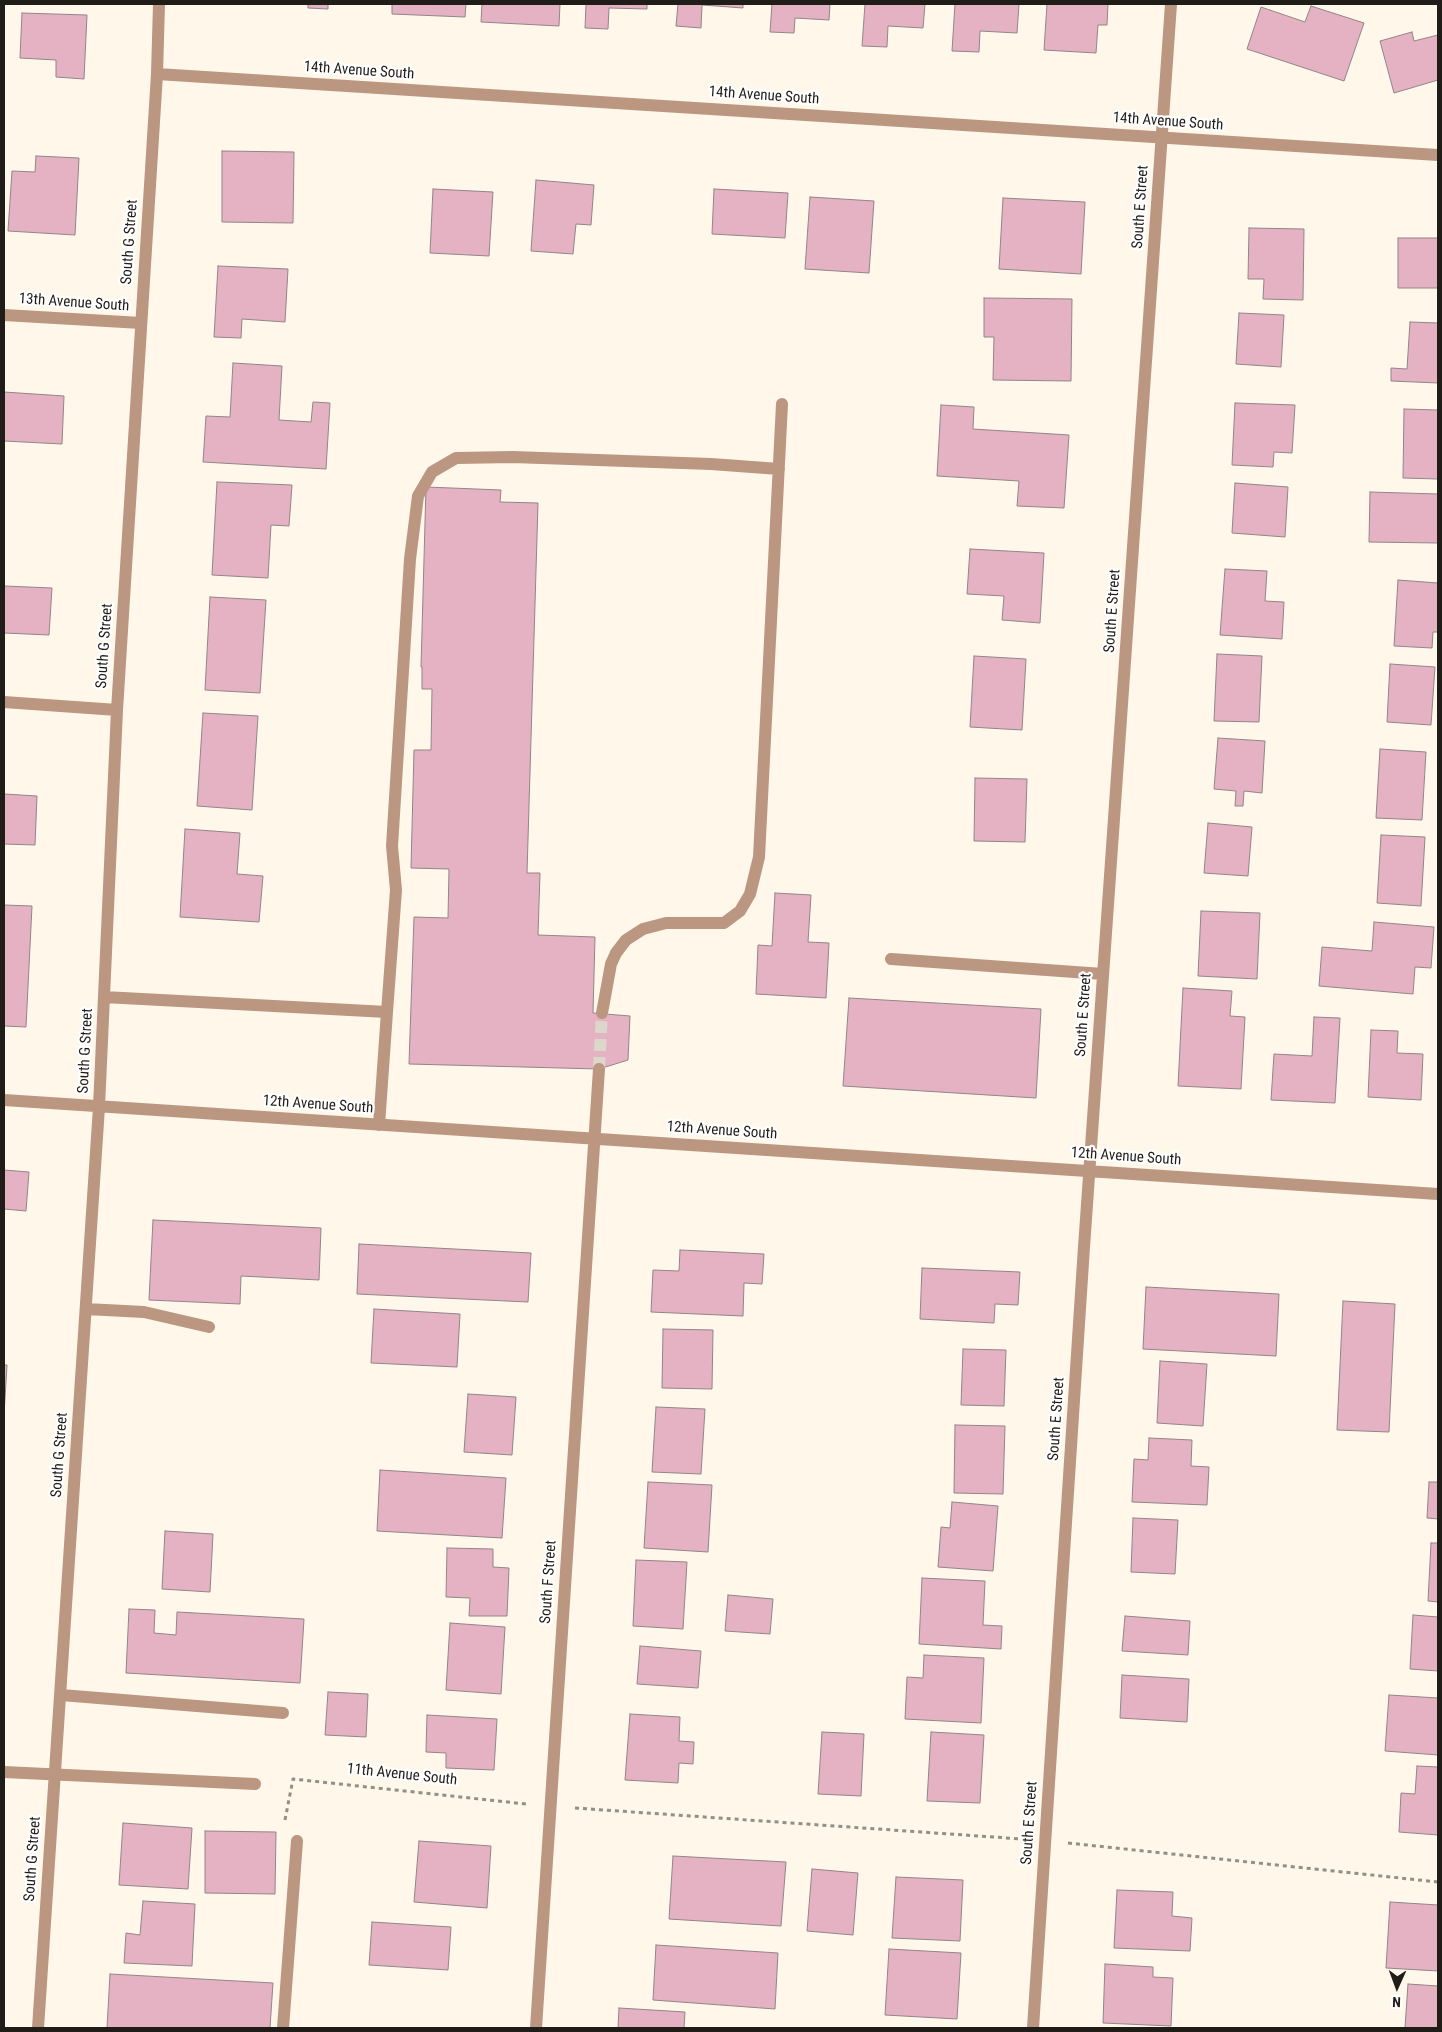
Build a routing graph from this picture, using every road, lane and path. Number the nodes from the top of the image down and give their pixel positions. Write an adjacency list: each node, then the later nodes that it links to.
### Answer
1 (159, 4): 3 (street)
2 (1171, 4): 4 (street, South E Street)
3 (157, 74): 4 (street, 14th Avenue South); 7 (street, South G Street)
4 (1162, 138): 5 (street, 14th Avenue South); 13 (street, South E Street)
5 (1438, 155)
6 (4, 315): 7 (street, 13th Avenue South)
7 (142, 323): 11 (street, South G Street)
8 (782, 404): 9 (street)
9 (779, 469): 15 (street); 16 (street)
10 (4, 702): 11 (street)
11 (117, 710): 14 (street, South G Street)
12 (891, 959): 13 (street)
13 (1103, 974): 22 (street, South E Street)
14 (104, 998): 15 (street); 19 (street, South G Street)
15 (387, 1012): 20 (street)
16 (602, 1013)
17 (599, 1070): 21 (street, South F Street)
18 (4, 1100): 19 (street, 12th Avenue South)
19 (99, 1107): 20 (street, 12th Avenue South); 24 (street, South G Street)
20 (379, 1125): 21 (street, 12th Avenue South)
21 (594, 1139): 22 (street, 12th Avenue South); 31 (street, South F Street)
22 (1090, 1171): 23 (street, 12th Avenue South); 34 (street, South E Street)
23 (1438, 1194)
24 (86, 1309): 25 (street); 26 (street, South G Street)
25 (209, 1327)
26 (61, 1695): 27 (street); 29 (street, South G Street)
27 (283, 1714)
28 (4, 1772): 29 (street)
29 (55, 1775): 30 (street); 36 (street, South G Street)
30 (255, 1784)
31 (550, 1806): 32 (path, 11th Avenue South); 34 (path); 38 (street, South F Street)
32 (285, 1821)
33 (297, 1841): 37 (street)
34 (1045, 1841): 35 (path); 39 (street, South E Street)
35 (1438, 1882)
36 (38, 2028)
37 (283, 2028)
38 (536, 2028)
39 (1033, 2028)

